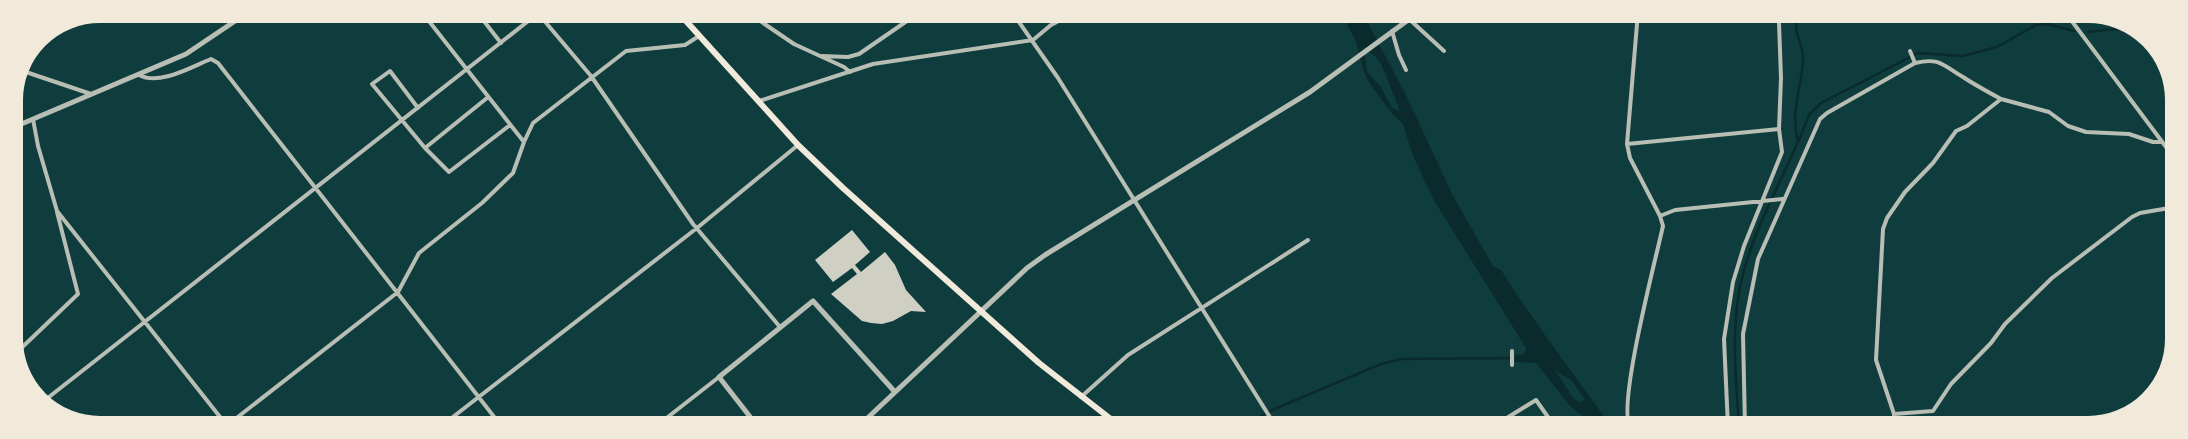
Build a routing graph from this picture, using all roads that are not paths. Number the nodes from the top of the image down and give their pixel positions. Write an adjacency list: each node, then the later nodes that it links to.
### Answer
1 (237, 20): 28 (street)
2 (428, 20): 24 (street)
3 (483, 20): 19 (street)
4 (528, 20): 19 (street)
5 (545, 20): 29 (street)
6 (684, 20): 17 (main road)
7 (759, 20): 22 (street)
8 (908, 20): 22 (street)
9 (1018, 20): 18 (street)
10 (1062, 20): 18 (street)
11 (1408, 20): 16 (street)
12 (1410, 20): 20 (street)
13 (1637, 20): 42 (street)
14 (1781, 20): 39 (street)
15 (2071, 20): 41 (street)
16 (1392, 31): 25 (street); 47 (street)
17 (699, 36): 29 (street); 33 (main road)
18 (1032, 40): 27 (street); 47 (street)
19 (501, 43): 24 (street)
20 (1444, 51)
21 (1910, 51): 23 (street)
22 (820, 56): 27 (street)
23 (1915, 63): 32 (street); 48 (street)
24 (466, 70): 31 (street); 34 (street)
25 (1406, 70)
26 (25, 72): 30 (street)
27 (850, 72): 33 (street)
28 (138, 75): 30 (street); 46 (street)
29 (591, 76): 40 (street); 53 (street)
30 (92, 95): 35 (street)
31 (487, 98): 38 (street); 44 (street)
32 (2001, 99): 41 (street); 68 (street)
33 (759, 101): 43 (main road)
34 (418, 108): 36 (street); 36 (street)
35 (33, 119): 37 (street); 51 (street)
36 (402, 120): 44 (street); 46 (street)
37 (20, 125)
38 (510, 125): 40 (street); 44 (street)
39 (1779, 129): 42 (street); 49 (street)
40 (524, 142): 55 (street)
41 (2162, 142): 45 (street)
42 (1627, 144): 52 (street)
43 (798, 145): 53 (street); 57 (main road)
44 (425, 148)
45 (2168, 150)
46 (315, 188): 55 (street); 58 (street)
47 (1133, 199): 56 (street); 57 (street)
48 (1783, 199): 49 (street); 82 (street)
49 (1763, 200): 52 (street); 81 (street)
50 (2168, 208): 68 (street)
51 (57, 211): 58 (street); 60 (street)
52 (1660, 216): 80 (street)
53 (697, 228): 59 (street); 65 (street)
54 (1308, 240): 56 (street)
55 (398, 292): 65 (street); 70 (street)
56 (1200, 307): 66 (street); 77 (street)
57 (982, 311): 64 (street); 66 (main road)
58 (146, 321): 67 (street); 69 (street)
59 (780, 327): 63 (street); 64 (street)
60 (21, 348)
61 (1512, 351): 62 (street)
62 (1512, 365)
63 (719, 377): 73 (street); 74 (street)
64 (895, 392): 75 (street)
65 (478, 397): 71 (street); 72 (street)
66 (1081, 397): 76 (main road)
67 (47, 399)
68 (1894, 414): 83 (street)
69 (221, 419)
70 (237, 419)
71 (450, 419)
72 (496, 419)
73 (665, 419)
74 (752, 419)
75 (866, 419)
76 (1108, 419)
77 (1270, 419)
78 (1505, 419): 79 (street)
79 (1549, 419)
80 (1626, 419)
81 (1728, 419)
82 (1745, 419)
83 (1894, 419)

